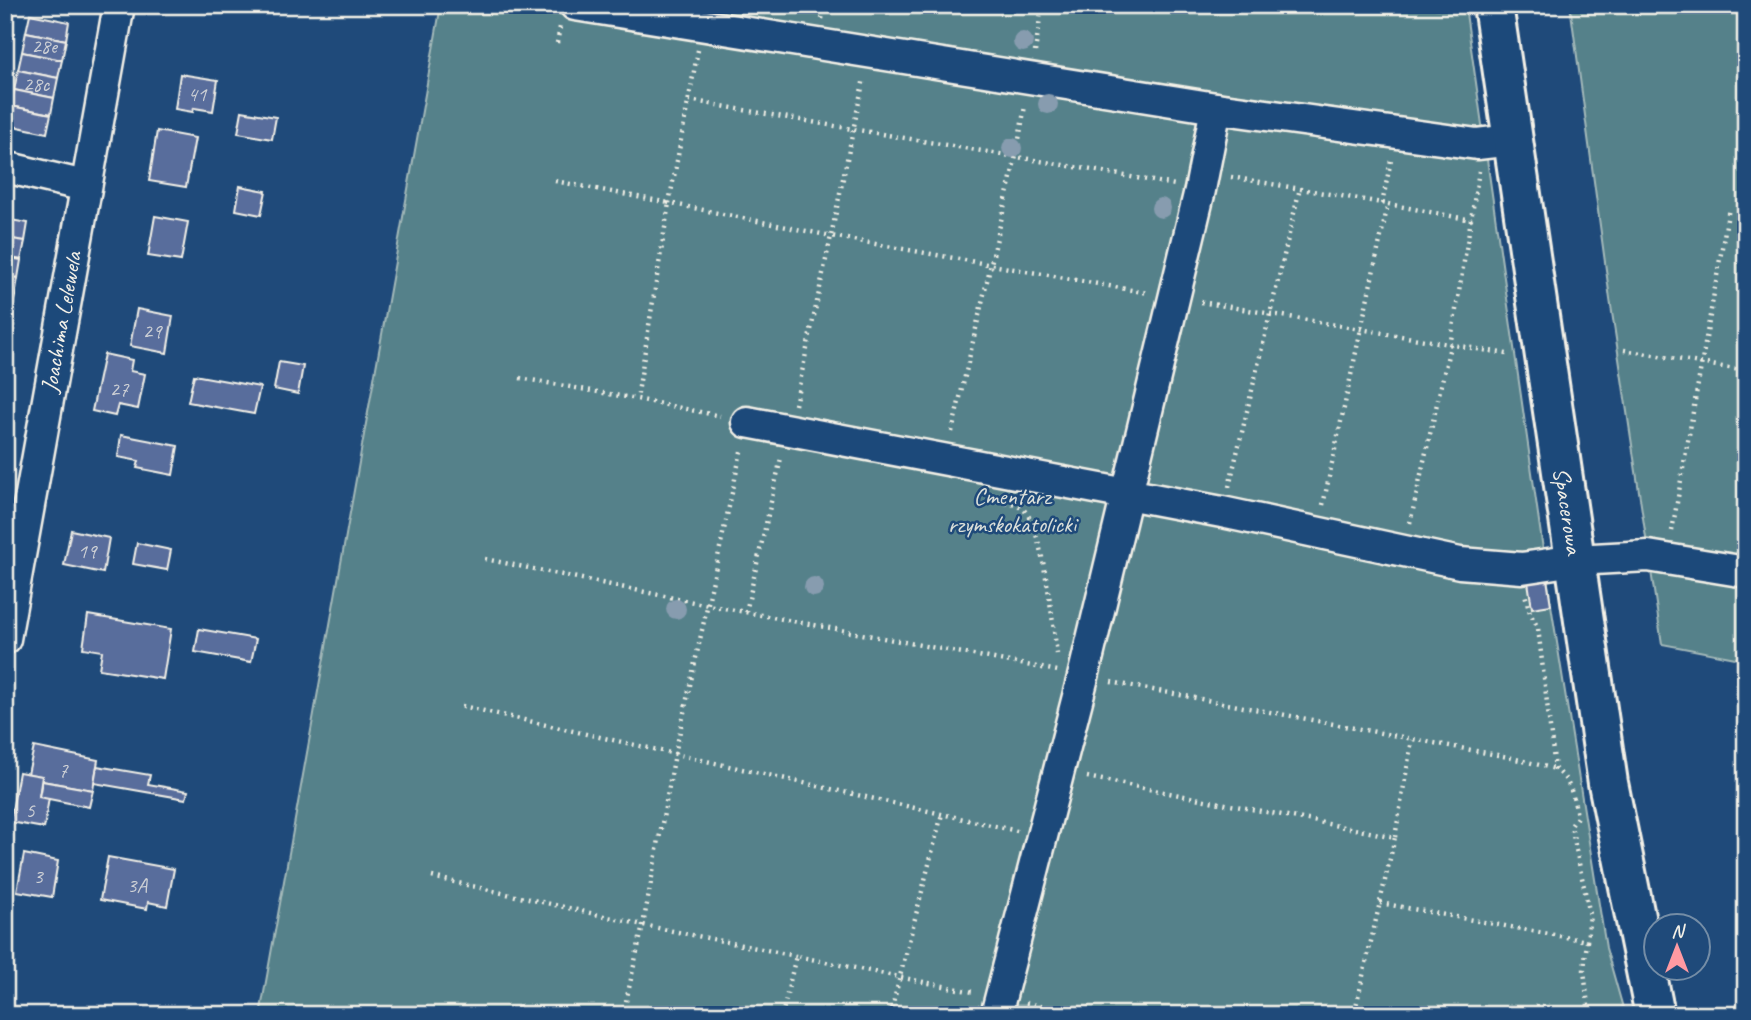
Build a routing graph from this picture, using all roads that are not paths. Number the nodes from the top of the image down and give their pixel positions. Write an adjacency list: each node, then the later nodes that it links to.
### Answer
1 (119, 5): 7 (street, Joachima Lelewela)
2 (575, 5): 4 (street)
3 (1493, 5): 5 (street, Spacerowa)
4 (1216, 108): 5 (street); 9 (street)
5 (1495, 142): 10 (street, Spacerowa)
6 (5, 167): 7 (street)
7 (86, 186): 12 (street, Joachima Lelewela)
8 (747, 422): 9 (street)
9 (1127, 494): 10 (street); 13 (street)
10 (1576, 560): 11 (street); 14 (street, Spacerowa)
11 (1746, 572)
12 (5, 639)
13 (998, 1006)
14 (1655, 1015)

